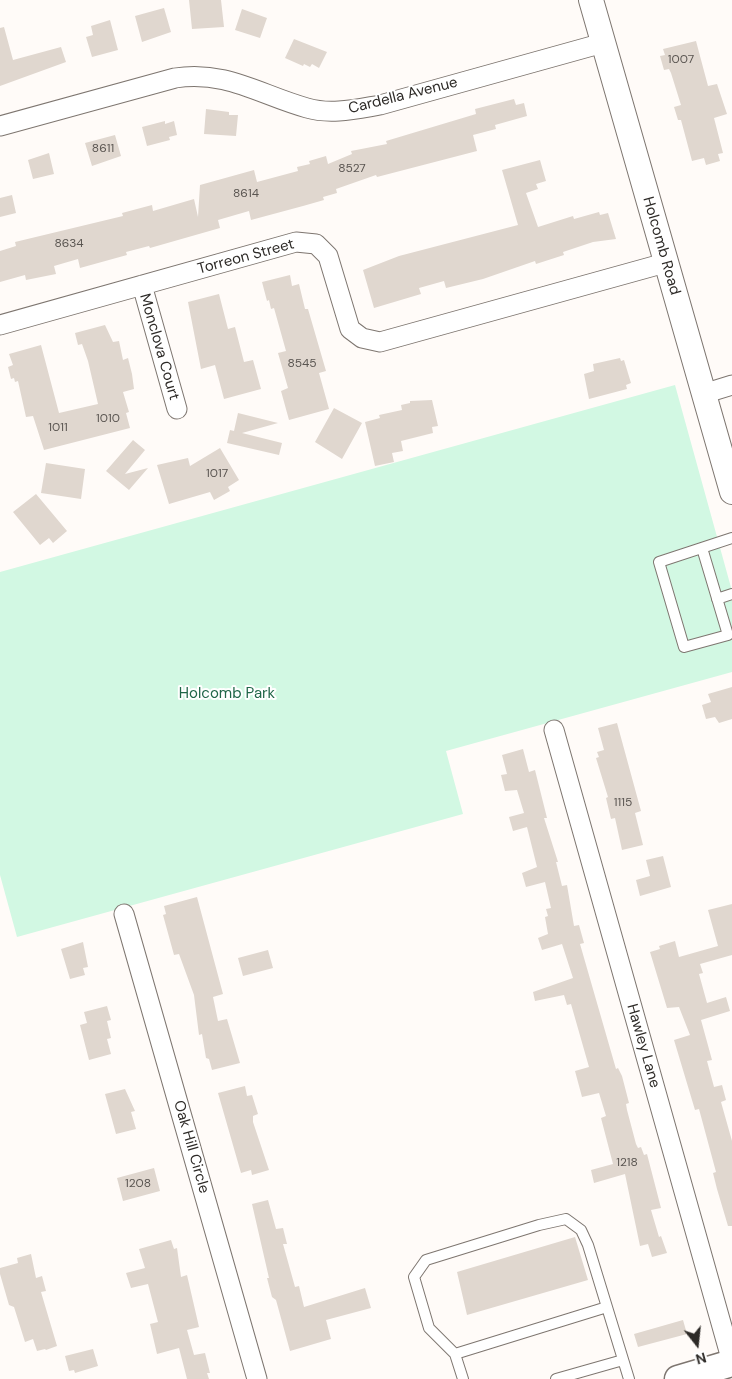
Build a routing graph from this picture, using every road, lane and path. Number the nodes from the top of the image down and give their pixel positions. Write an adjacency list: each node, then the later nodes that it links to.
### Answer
1 (591, 0): 2 (street, Holcomb Road)
2 (604, 43): 3 (street, Cardella Avenue); 4 (street, Holcomb Road)
3 (0, 126)
4 (666, 263): 5 (street, Torreon Street); 8 (street, Holcomb Road)
5 (142, 285): 6 (street, Torreon Street); 9 (street, Monclova Court)
6 (0, 326)
7 (732, 386): 8 (street)
8 (703, 394): 10 (street, Holcomb Road)
9 (177, 409)
10 (732, 492)
11 (732, 538): 12 (lane)
12 (702, 548): 14 (lane); 14 (lane)
13 (732, 594): 14 (lane)
14 (717, 598)
15 (554, 730): 20 (street, Hawley Lane)
16 (124, 914): 21 (street, Oak Hill Circle)
17 (607, 1307): 18 (lane); 18 (lane); 19 (lane)
18 (455, 1354): 22 (lane)
19 (623, 1360): 23 (lane); 24 (lane)
20 (732, 1363): 25 (main road)
21 (257, 1379)
22 (462, 1379)
23 (556, 1379)
24 (629, 1379)
25 (678, 1379)

